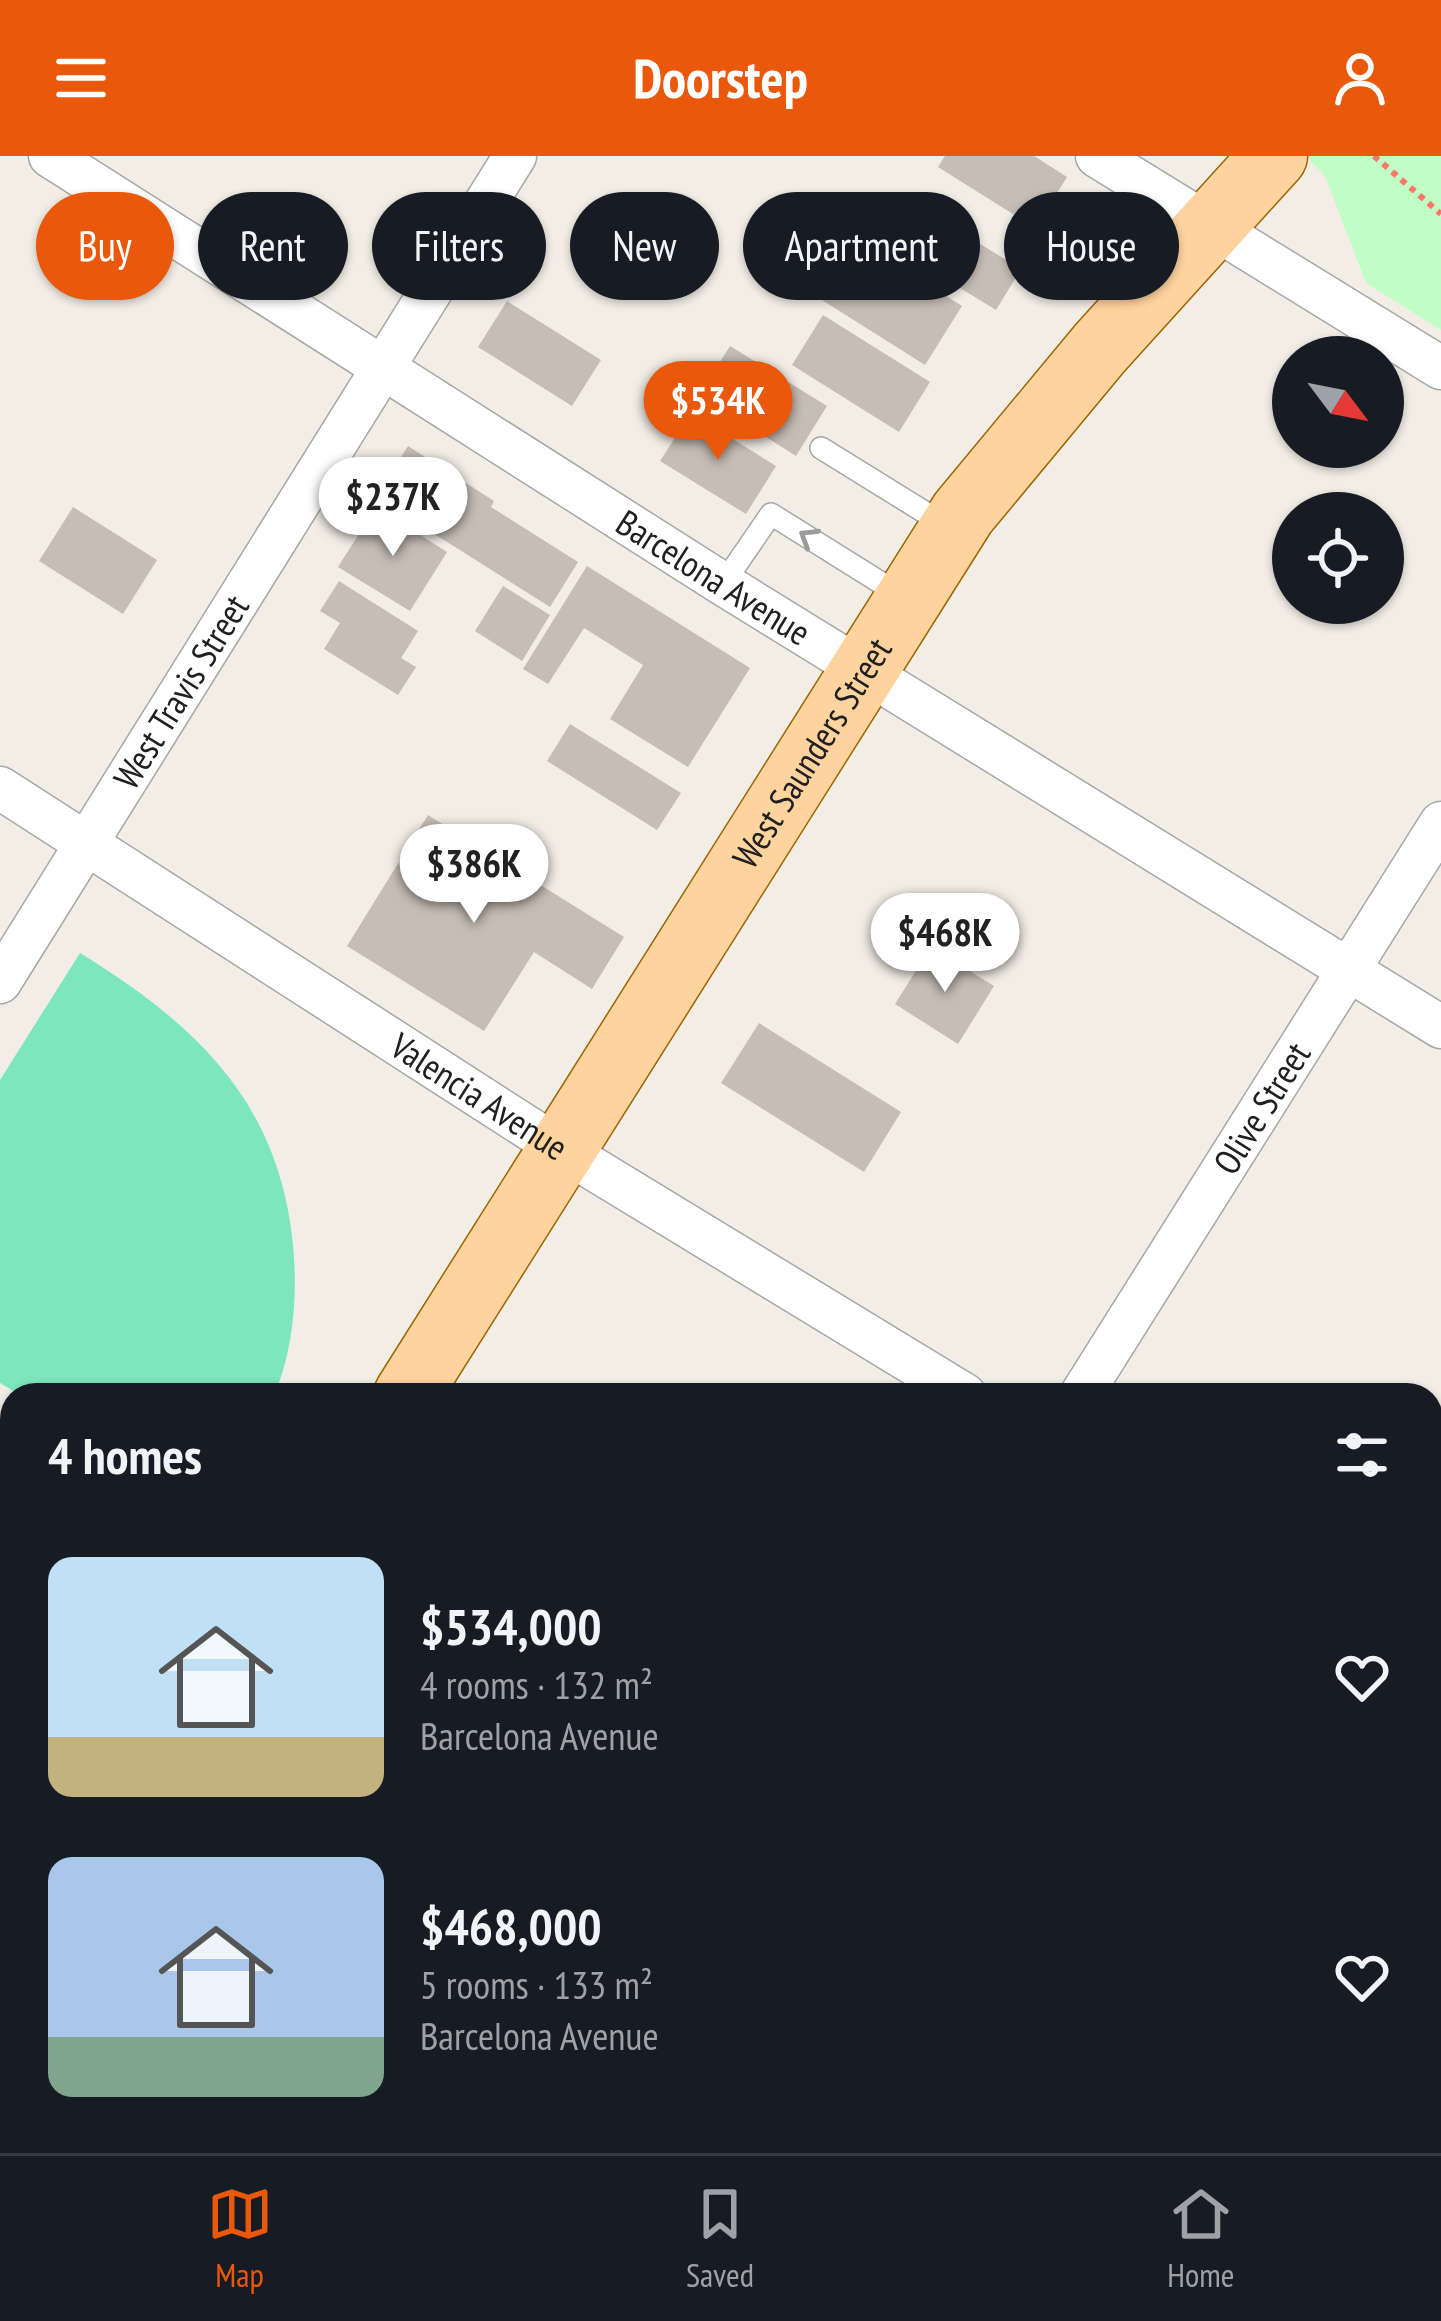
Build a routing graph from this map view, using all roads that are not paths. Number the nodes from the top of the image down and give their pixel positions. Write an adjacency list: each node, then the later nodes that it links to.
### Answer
1 (50, 156): 6 (street, Barcelona Avenue)
2 (514, 156): 6 (street, West Travis Street)
3 (1097, 156): 5 (street)
4 (1274, 156): 5 (main road, West Saunders Street)
5 (1210, 228): 7 (street); 9 (main road, West Saunders Street)
6 (383, 367): 10 (street, Barcelona Avenue); 15 (street, West Travis Street)
7 (1441, 368)
8 (821, 448): 9 (lane)
9 (953, 530): 11 (main road, West Saunders Street)
10 (723, 584): 11 (lane, one-way to 10); 12 (street, Barcelona Avenue)
11 (907, 599): 12 (main road, West Saunders Street)
12 (863, 668): 16 (street, Barcelona Avenue); 19 (main road, West Saunders Street)
13 (0, 788): 15 (street, Valencia Avenue)
14 (1441, 823): 16 (street, Olive Street)
15 (86, 843): 17 (street, West Travis Street); 19 (street, Valencia Avenue)
16 (1349, 969): 18 (street, Barcelona Avenue); 22 (street, Olive Street)
17 (0, 982)
18 (1441, 1027)
19 (560, 1150): 20 (main road, West Saunders Street); 21 (street, Valencia Avenue)
20 (414, 1383)
21 (945, 1383)
22 (1089, 1383)

